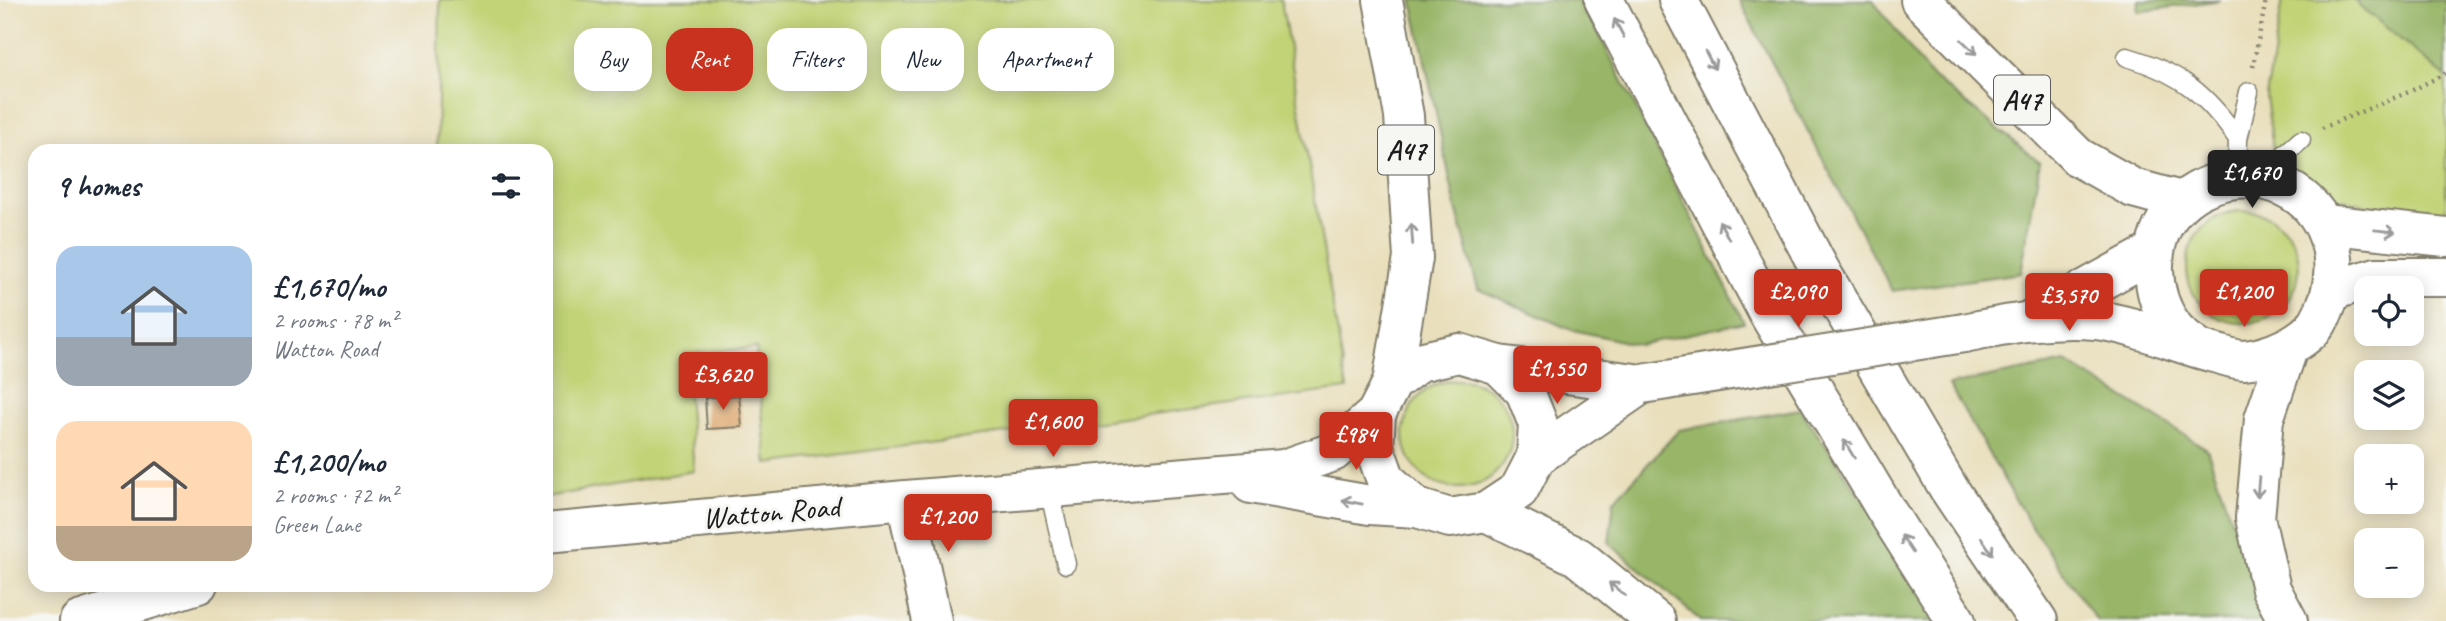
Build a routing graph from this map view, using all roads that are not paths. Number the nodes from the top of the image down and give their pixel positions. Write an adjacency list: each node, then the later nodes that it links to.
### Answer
1 (1383, 0): 22 (main road, A47, one-way to 1)
2 (1604, 0): 35 (main road, one-way to 2)
3 (1678, 0): 36 (main road, one-way to 36)
4 (1920, 0): 11 (main road, A47, one-way to 11)
5 (2127, 57): 7 (lane)
6 (2249, 92): 7 (lane)
7 (2238, 139): 9 (lane)
8 (2301, 140): 10 (lane)
9 (2237, 177): 10 (main road, Watton Road); 11 (main road, Watton Road)
10 (2280, 184): 12 (main road, Watton Road)
11 (2181, 201): 14 (main road, Watton Road)
12 (2324, 224): 13 (main road, one-way to 13); 16 (main road, Watton Road)
13 (2446, 237)
14 (2153, 252): 17 (main road, Watton Road); 18 (main road, Watton Road)
15 (2446, 278): 16 (main road)
16 (2332, 291): 19 (main road, Watton Road)
17 (2029, 320): 18 (main road, Watton Road); 21 (main road, Watton Road, bridge)
18 (2200, 349): 19 (main road, Watton Road)
19 (2288, 349): 37 (main road, one-way to 37)
20 (1499, 365): 21 (main road, Watton Road); 22 (main road, Watton Road); 23 (main road, Watton Road)
21 (1642, 384): 23 (main road, Watton Road)
22 (1384, 399): 24 (main road, Watton Road); 27 (main road, Watton Road)
23 (1536, 457): 28 (main road, Watton Road)
24 (1206, 477): 25 (main road, Watton Road); 27 (main road, Watton Road, one-way to 24)
25 (1049, 489): 26 (main road, Watton Road); 30 (lane)
26 (906, 500): 29 (main road, Watton Road); 33 (main road)
27 (1417, 508): 28 (main road, Watton Road)
28 (1486, 512): 34 (main road, one-way to 28)
29 (553, 532)
30 (1066, 564)
31 (172, 592): 32 (main road)
32 (79, 621)
33 (932, 621)
34 (1656, 621)
35 (1956, 621)
36 (2038, 621)
37 (2288, 621)

